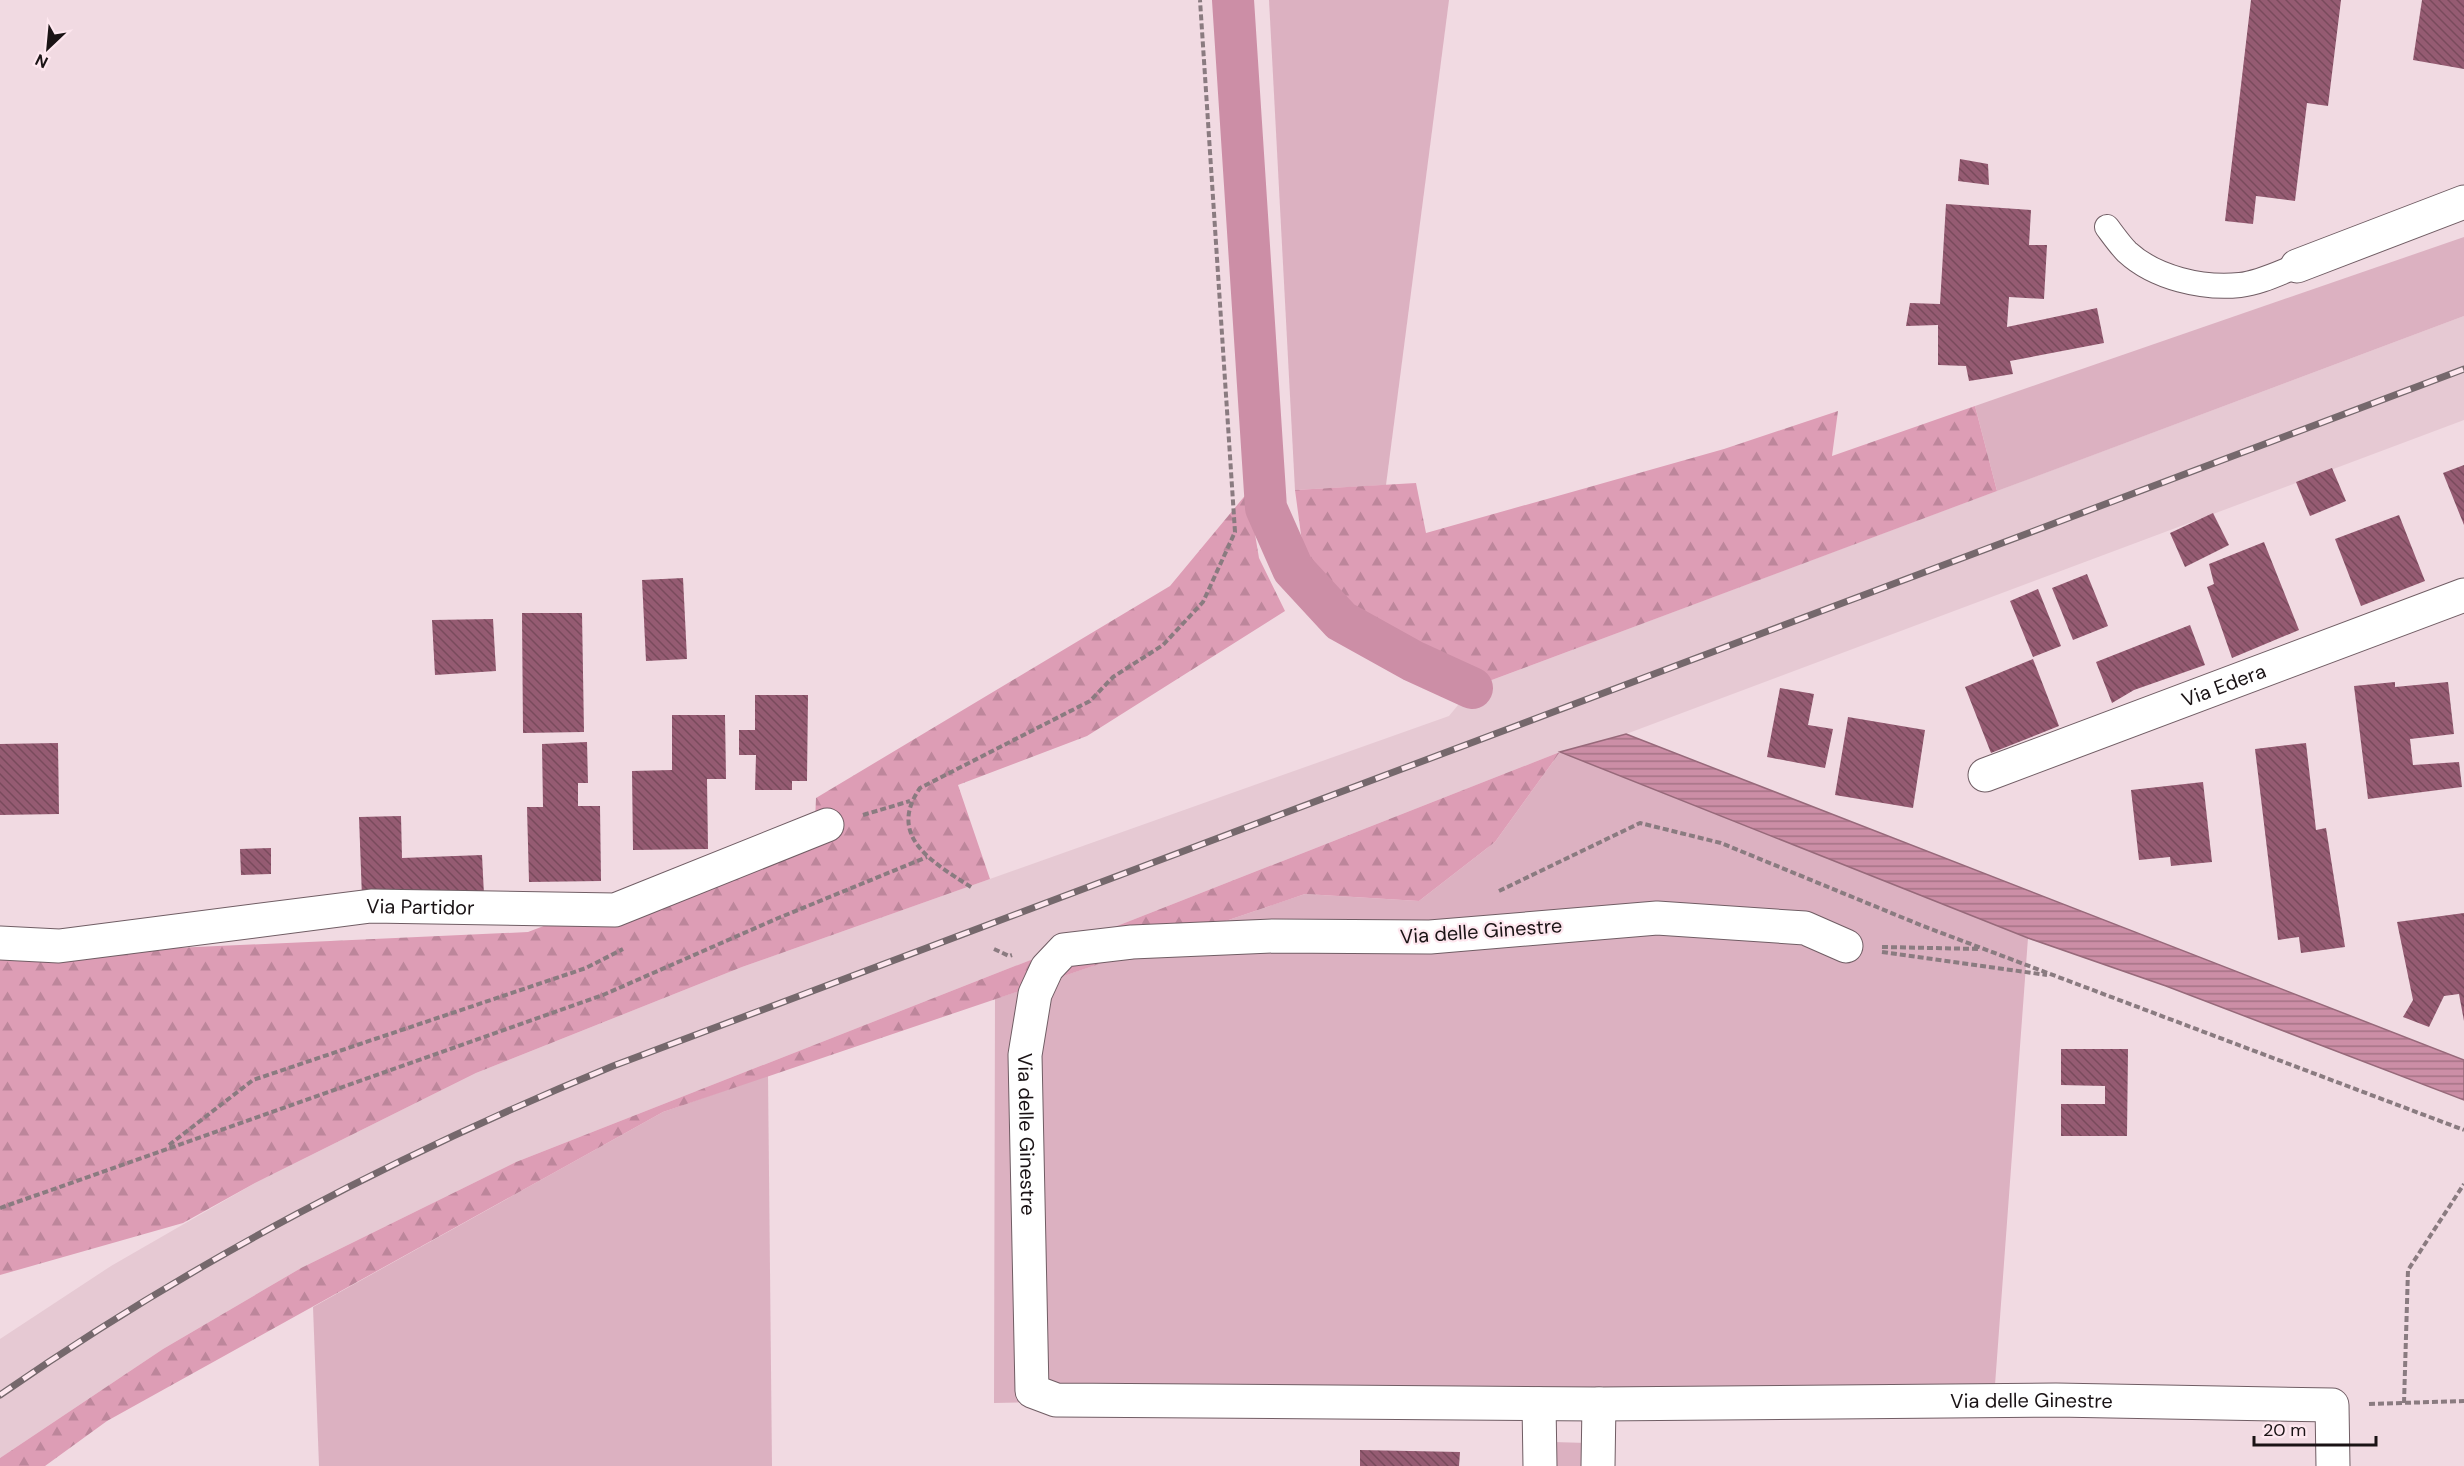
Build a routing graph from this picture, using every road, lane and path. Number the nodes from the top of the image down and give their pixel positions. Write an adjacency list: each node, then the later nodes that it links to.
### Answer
1 (1200, 0): 7 (path)
2 (2464, 202): 4 (street)
3 (2107, 227): 4 (lane)
4 (2297, 266)
5 (2464, 595): 6 (street, Via Edera)
6 (1985, 775)
7 (911, 801): 8 (path); 9 (path)
8 (827, 825): 11 (street, Via Partidor)
9 (927, 857): 10 (path); 16 (path)
10 (971, 887)
11 (0, 943)
12 (628, 946): 16 (path)
13 (1845, 946): 14 (path); 15 (path); 21 (street, Via delle Ginestre)
14 (1983, 949)
15 (2057, 977)
16 (167, 1147): 18 (path)
17 (2464, 1184): 20 (path)
18 (0, 1208)
19 (2464, 1401): 20 (path)
20 (2404, 1403): 23 (path)
21 (1539, 1404): 22 (street, Via delle Ginestre); 24 (street)
22 (1599, 1404): 23 (street, Via delle Ginestre); 25 (street)
23 (2332, 1405): 26 (street)
24 (1540, 1466)
25 (1598, 1466)
26 (2333, 1466)

